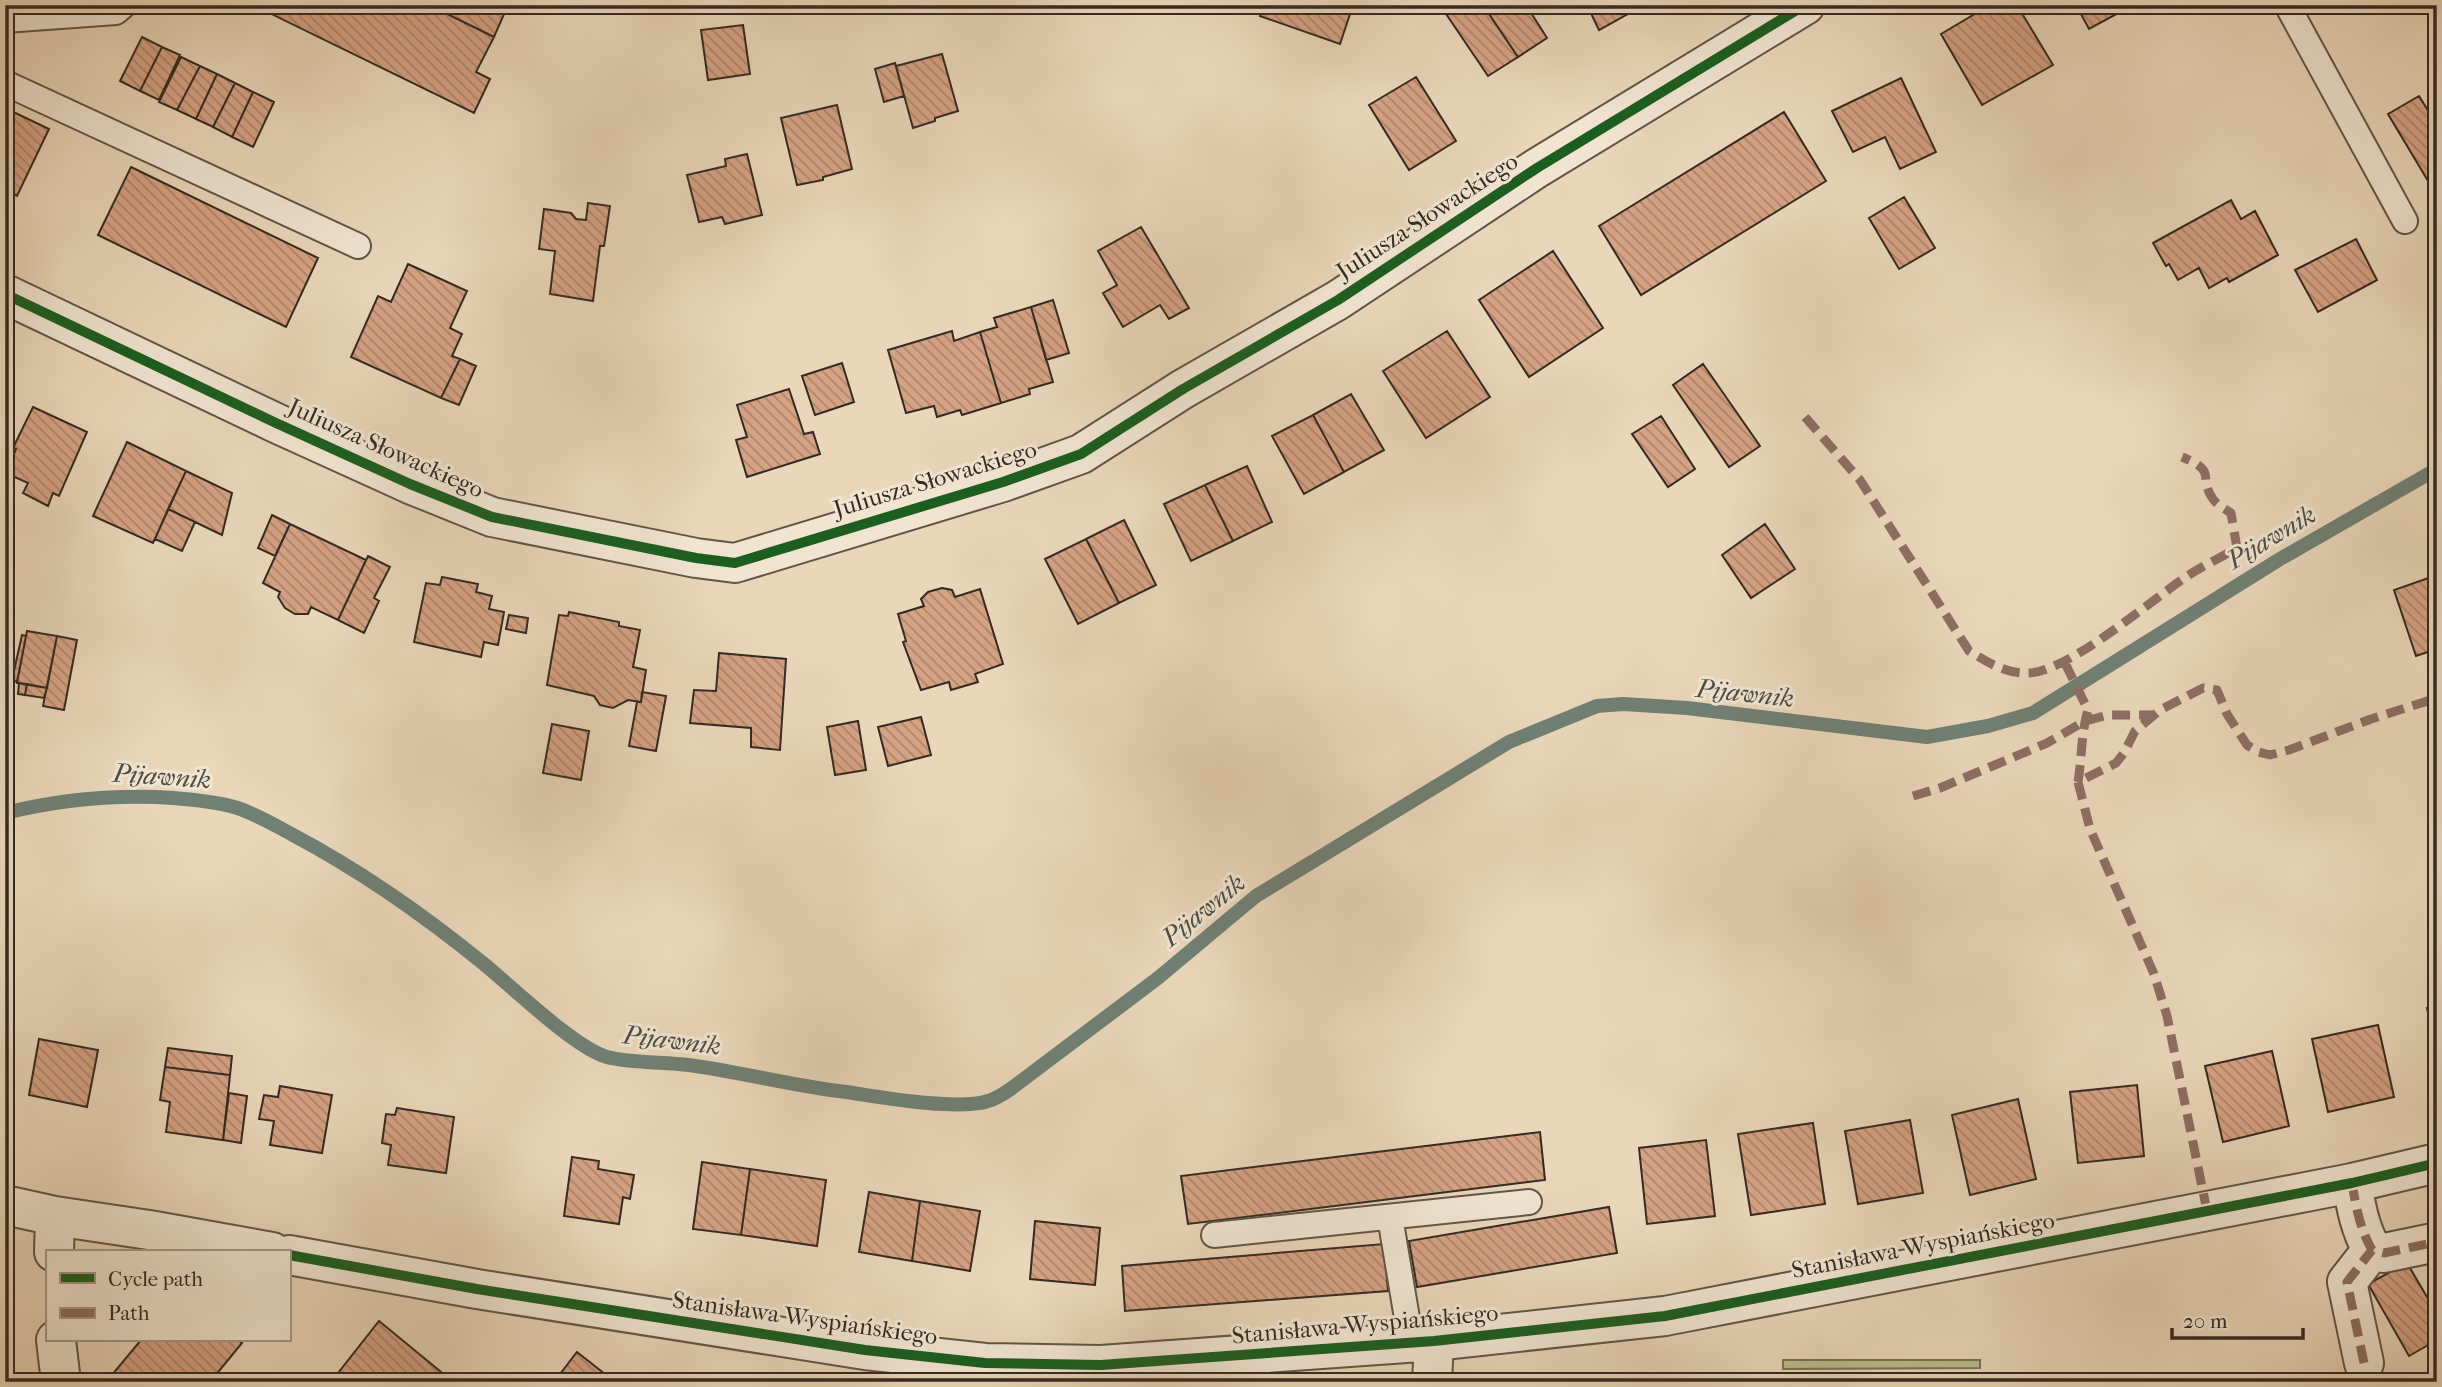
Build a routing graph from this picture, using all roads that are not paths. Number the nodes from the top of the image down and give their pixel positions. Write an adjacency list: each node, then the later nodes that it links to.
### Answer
1 (124, 5): 4 (lane)
2 (1805, 5): 8 (street, Juliusza Słowackiego)
3 (2287, 5): 6 (lane)
4 (5, 20)
5 (5, 83): 7 (lane)
6 (2405, 221)
7 (358, 246)
8 (5, 294)
9 (2437, 1163): 10 (street, Stanisława Wyspiańskiego)
10 (2351, 1183): 18 (street); 21 (street, Stanisława Wyspiańskiego)
11 (1529, 1202): 13 (lane)
12 (5, 1205): 14 (street)
13 (1390, 1217): 15 (lane); 21 (lane)
14 (55, 1234): 17 (street)
15 (1214, 1235)
16 (2437, 1242): 18 (street)
17 (261, 1250)
18 (2372, 1250): 22 (street)
19 (290, 1255): 21 (street, Stanisława Wyspiańskiego)
20 (56, 1342): 23 (street)
21 (1422, 1342): 24 (street)
22 (2364, 1363)
23 (61, 1382)
24 (1432, 1382)

